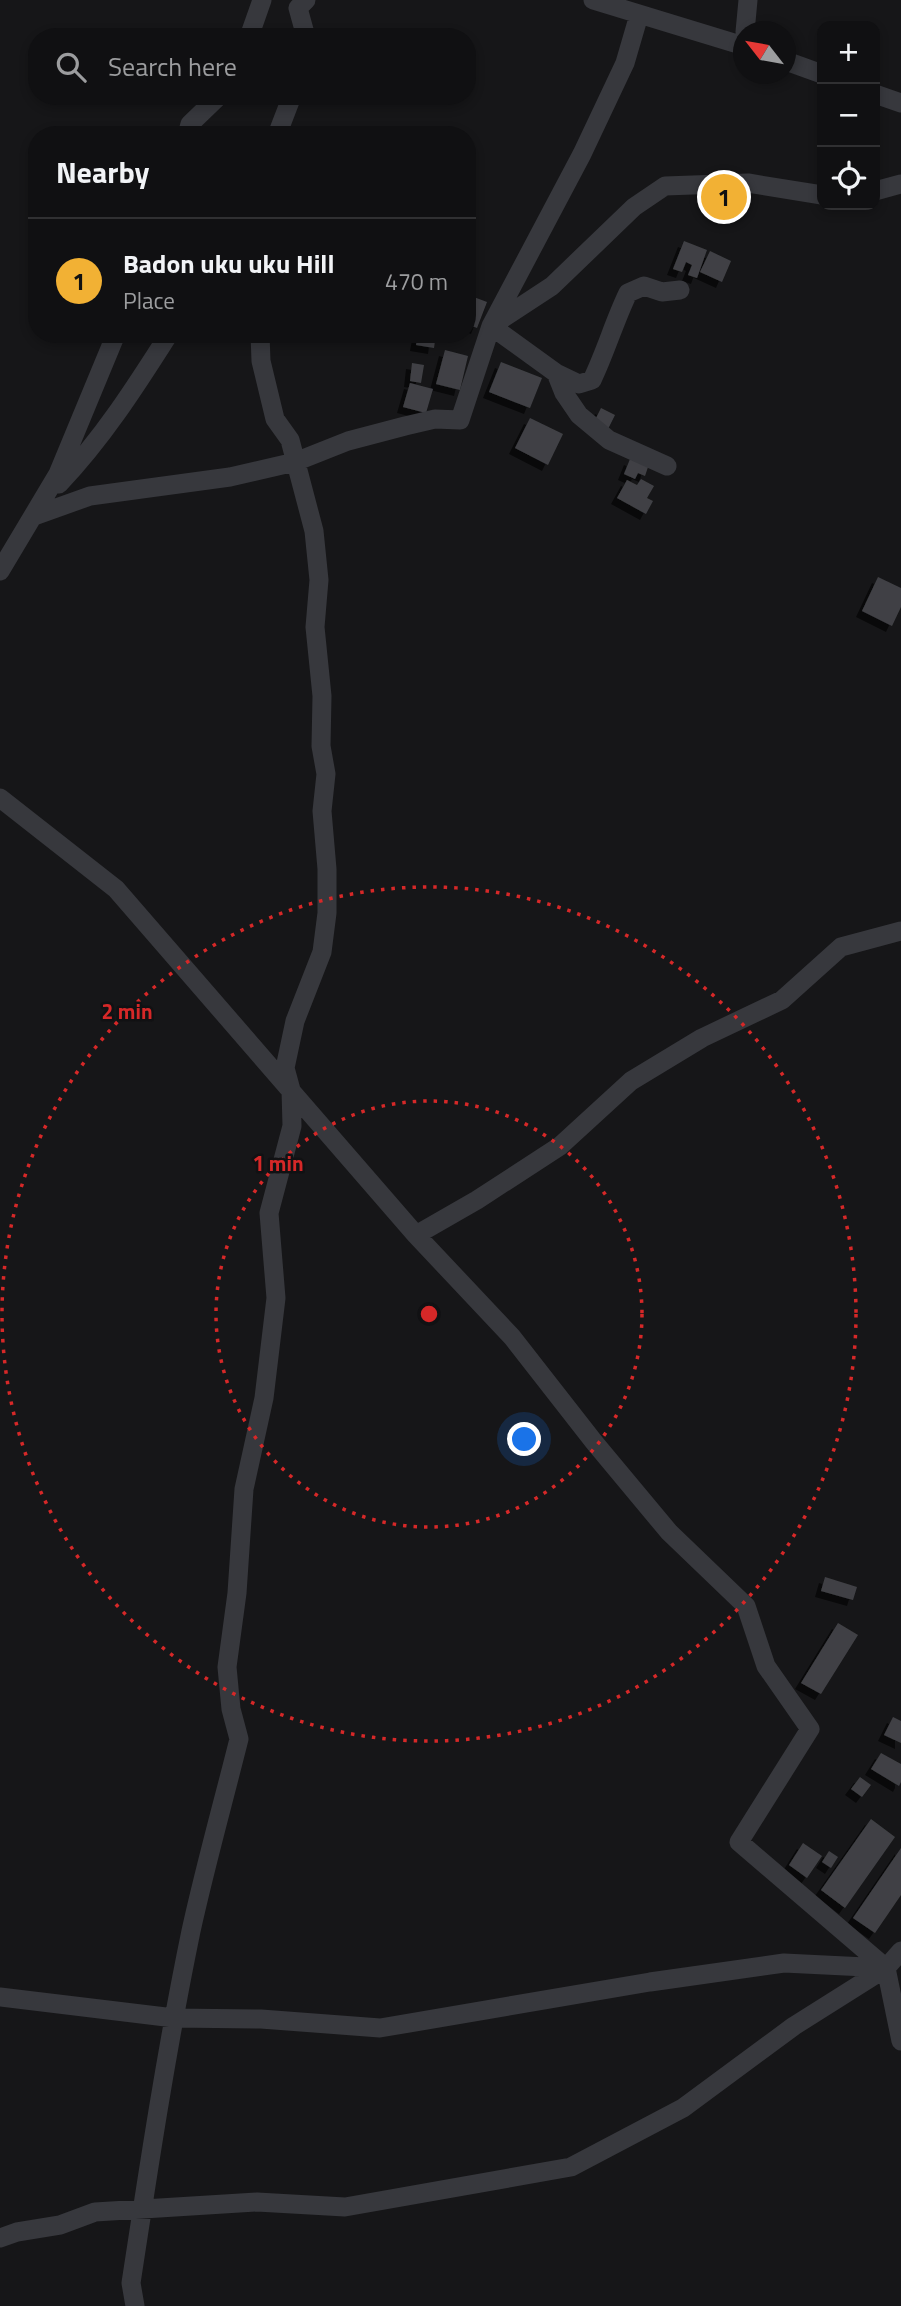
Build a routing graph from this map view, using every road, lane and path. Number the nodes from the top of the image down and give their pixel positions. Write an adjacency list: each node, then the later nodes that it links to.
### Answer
1 (262, 0): 7 (street)
2 (306, 0): 8 (street)
3 (593, 0): 5 (street)
4 (748, 0): 6 (street)
5 (639, 15): 9 (street); 22 (street)
6 (746, 21)
7 (252, 28)
8 (304, 28)
9 (733, 43)
10 (796, 65): 11 (street)
11 (817, 72)
12 (880, 95): 13 (street)
13 (901, 103)
14 (210, 105): 16 (street)
15 (289, 105): 17 (street)
16 (189, 126)
17 (280, 126)
18 (901, 184): 19 (street)
19 (880, 190)
20 (817, 194): 22 (street)
21 (680, 290): 26 (street)
22 (491, 326): 26 (street); 27 (street)
23 (112, 343): 29 (street)
24 (163, 343): 29 (street)
25 (260, 343): 27 (street)
26 (556, 373): 28 (street)
27 (295, 462): 29 (street); 33 (street)
28 (667, 466)
29 (38, 509): 30 (street)
30 (2, 567)
31 (0, 797): 33 (street)
32 (901, 931): 34 (street)
33 (291, 1090): 34 (street); 38 (street)
34 (416, 1235): 36 (street)
35 (901, 1951): 36 (street)
36 (886, 1968): 38 (street); 39 (street); 40 (street)
37 (0, 1997): 38 (street)
38 (174, 2018): 40 (street)
39 (901, 2041)
40 (142, 2210): 41 (street); 42 (street)
41 (0, 2238)
42 (135, 2306)

